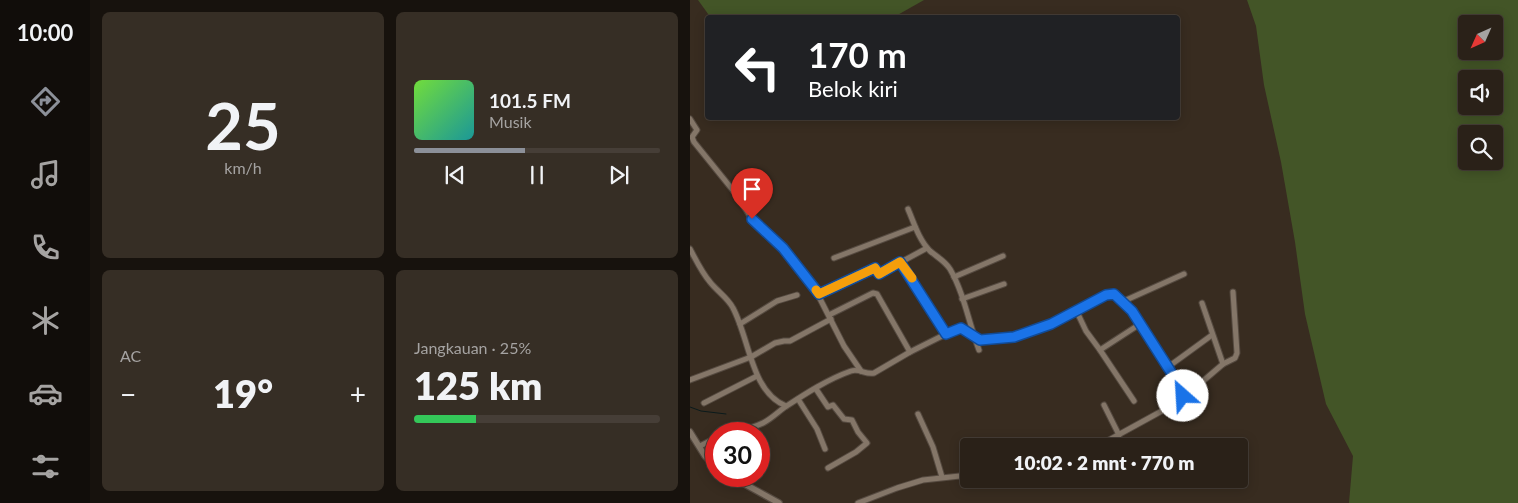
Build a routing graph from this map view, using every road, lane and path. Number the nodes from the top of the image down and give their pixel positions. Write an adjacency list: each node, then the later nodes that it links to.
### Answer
1 (690, 119): 13 (street)
2 (908, 209): 3 (street)
3 (915, 226): 4 (street); 7 (street)
4 (927, 248): 8 (street); 10 (street)
5 (690, 249): 20 (street)
6 (1003, 256): 10 (street)
7 (834, 258)
8 (900, 262): 13 (street); 22 (street)
9 (1184, 274): 16 (street)
10 (954, 277): 15 (street)
11 (1004, 284): 15 (street)
12 (1233, 292): 29 (street)
13 (819, 294): 19 (street)
14 (797, 295): 20 (street)
15 (962, 299): 23 (street)
16 (1124, 301): 18 (street); 21 (street)
17 (1202, 303): 24 (street)
18 (1077, 312): 23 (street); 26 (street)
19 (830, 317): 27 (street); 28 (street); 31 (street)
20 (740, 324): 28 (street)
21 (1140, 324): 26 (street); 30 (street)
22 (946, 334): 23 (street); 27 (street)
23 (973, 335): 25 (street)
24 (1212, 335): 29 (street); 30 (street)
25 (979, 350)
26 (1100, 350): 36 (street)
27 (910, 352): 31 (street)
28 (751, 356): 32 (street); 33 (street)
29 (1223, 364): 37 (street)
30 (1168, 367): 37 (street)
31 (861, 371): 34 (street)
32 (757, 376): 38 (street); 40 (street)
33 (690, 380)
34 (816, 389): 35 (street); 50 (street)
35 (798, 399): 40 (street); 48 (street)
36 (1134, 401)
37 (1180, 401): 44 (street)
38 (704, 403)
39 (1104, 405): 44 (street)
40 (786, 406): 42 (street)
41 (918, 414): 52 (street)
42 (765, 422)
43 (690, 432): 47 (street)
44 (1118, 435): 45 (street)
45 (1113, 438)
46 (705, 444): 47 (street)
47 (700, 446): 49 (street)
48 (825, 449)
49 (705, 456)
50 (828, 468)
51 (960, 476): 52 (street)
52 (942, 477): 55 (street)
53 (750, 487): 54 (street)
54 (779, 503)
55 (858, 503)

